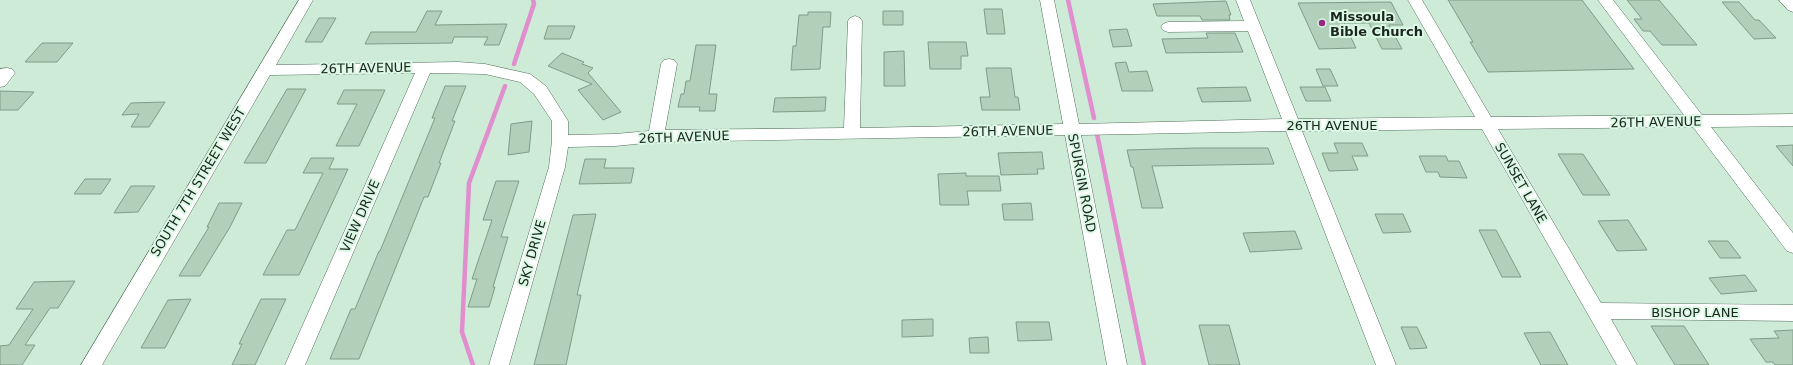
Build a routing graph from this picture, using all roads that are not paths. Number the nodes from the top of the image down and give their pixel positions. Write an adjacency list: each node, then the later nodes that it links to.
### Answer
1 (306, 0): 13 (street, SOUTH 7TH STREET WEST)
2 (1047, 0): 20 (street, SPURGIN ROAD)
3 (1243, 0): 9 (street)
4 (1415, 0): 18 (street, SUNSET LANE)
5 (1605, 0): 17 (street)
6 (1786, 0): 7 (street)
7 (1793, 7)
8 (855, 21): 21 (street)
9 (1253, 26): 10 (street); 19 (street)
10 (1168, 27)
11 (669, 64): 22 (street)
12 (425, 67): 13 (street, 26TH AVENUE); 23 (street, 26TH AVENUE); 28 (street, VIEW DRIVE)
13 (265, 70): 27 (street, SOUTH 7TH STREET WEST)
14 (0, 74): 15 (street)
15 (0, 82)
16 (1793, 120): 17 (street, 26TH AVENUE)
17 (1698, 121): 18 (street, 26TH AVENUE); 24 (street)
18 (1487, 124): 19 (street, 26TH AVENUE); 25 (street, SUNSET LANE)
19 (1292, 125): 20 (street, 26TH AVENUE); 31 (street)
20 (1071, 130): 21 (street, 26TH AVENUE); 30 (street, SPURGIN ROAD)
21 (852, 134): 22 (street, 26TH AVENUE)
22 (656, 136): 23 (street, 26TH AVENUE)
23 (560, 141): 29 (street, SKY DRIVE)
24 (1793, 246)
25 (1596, 311): 26 (street, BISHOP LANE); 32 (street, SUNSET LANE)
26 (1793, 312)
27 (91, 365)
28 (295, 365)
29 (500, 365)
30 (1117, 365)
31 (1386, 365)
32 (1627, 365)

